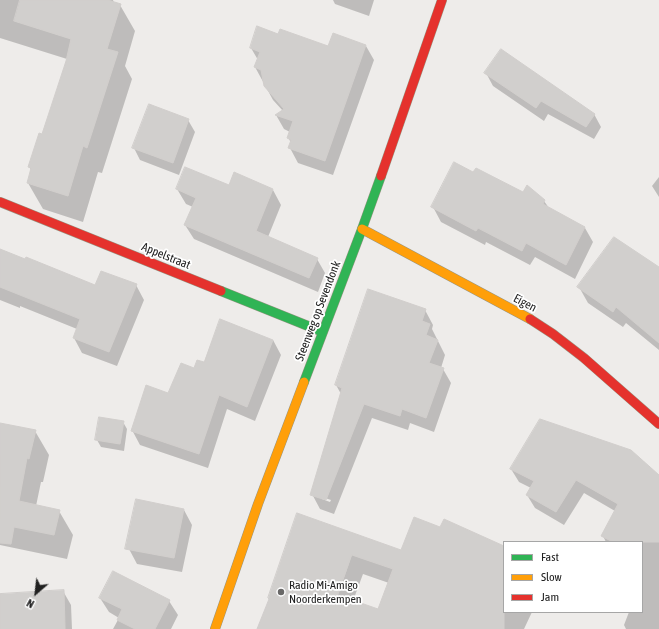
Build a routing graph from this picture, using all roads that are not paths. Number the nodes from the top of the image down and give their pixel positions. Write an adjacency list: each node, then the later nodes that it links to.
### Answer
1 (442, 0): 3 (street, Steenweg op Sevendonk)
2 (0, 202): 4 (street, Appelstraat)
3 (362, 229): 4 (street, Steenweg op Sevendonk); 5 (street, Eigen)
4 (323, 332): 6 (street, Steenweg op Sevendonk)
5 (659, 424)
6 (215, 629)

